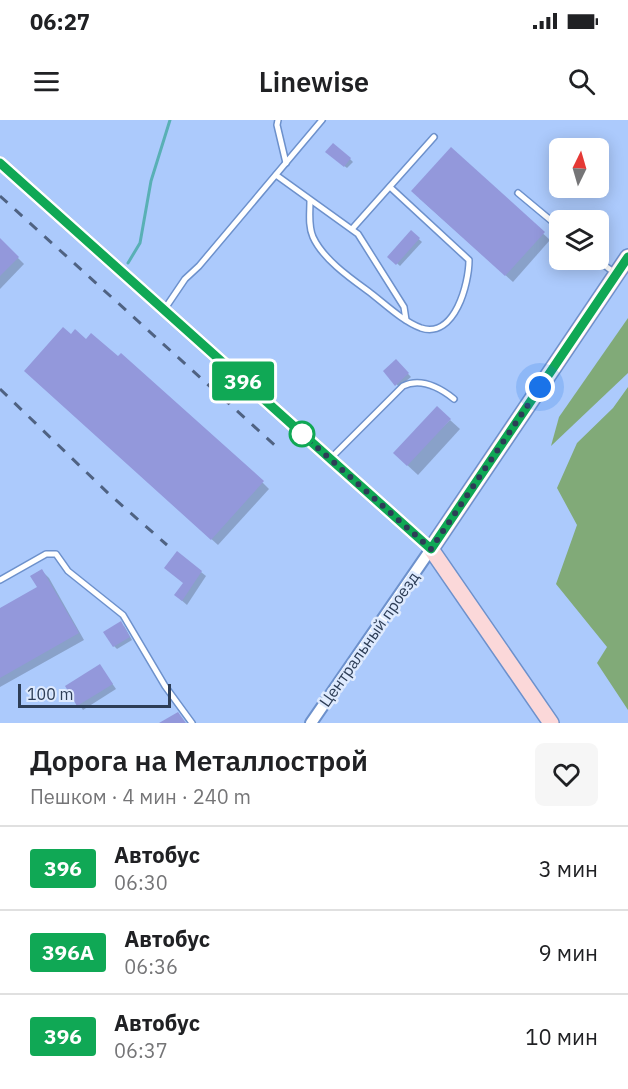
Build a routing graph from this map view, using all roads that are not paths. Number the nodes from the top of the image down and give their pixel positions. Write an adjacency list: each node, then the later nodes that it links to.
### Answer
1 (278, 120): 5 (lane)
2 (322, 120): 5 (lane)
3 (434, 137): 7 (lane)
4 (0, 163): 15 (street)
5 (286, 163): 6 (lane)
6 (276, 175): 9 (lane); 15 (lane)
7 (390, 187): 11 (lane); 16 (lane)
8 (518, 193): 10 (lane)
9 (310, 201): 11 (lane); 16 (lane)
10 (549, 219)
11 (352, 229): 16 (lane)
12 (628, 256): 14 (street, Центральный проезд)
13 (609, 269): 14 (lane)
14 (616, 274): 19 (street, Центральный проезд)
15 (164, 310): 18 (street)
16 (406, 320)
17 (454, 399): 18 (lane)
18 (330, 459): 19 (street)
19 (431, 549): 22 (street, Центральный проезд); 23 (street)
20 (0, 580): 21 (lane)
21 (192, 723)
22 (311, 723)
23 (552, 723)

